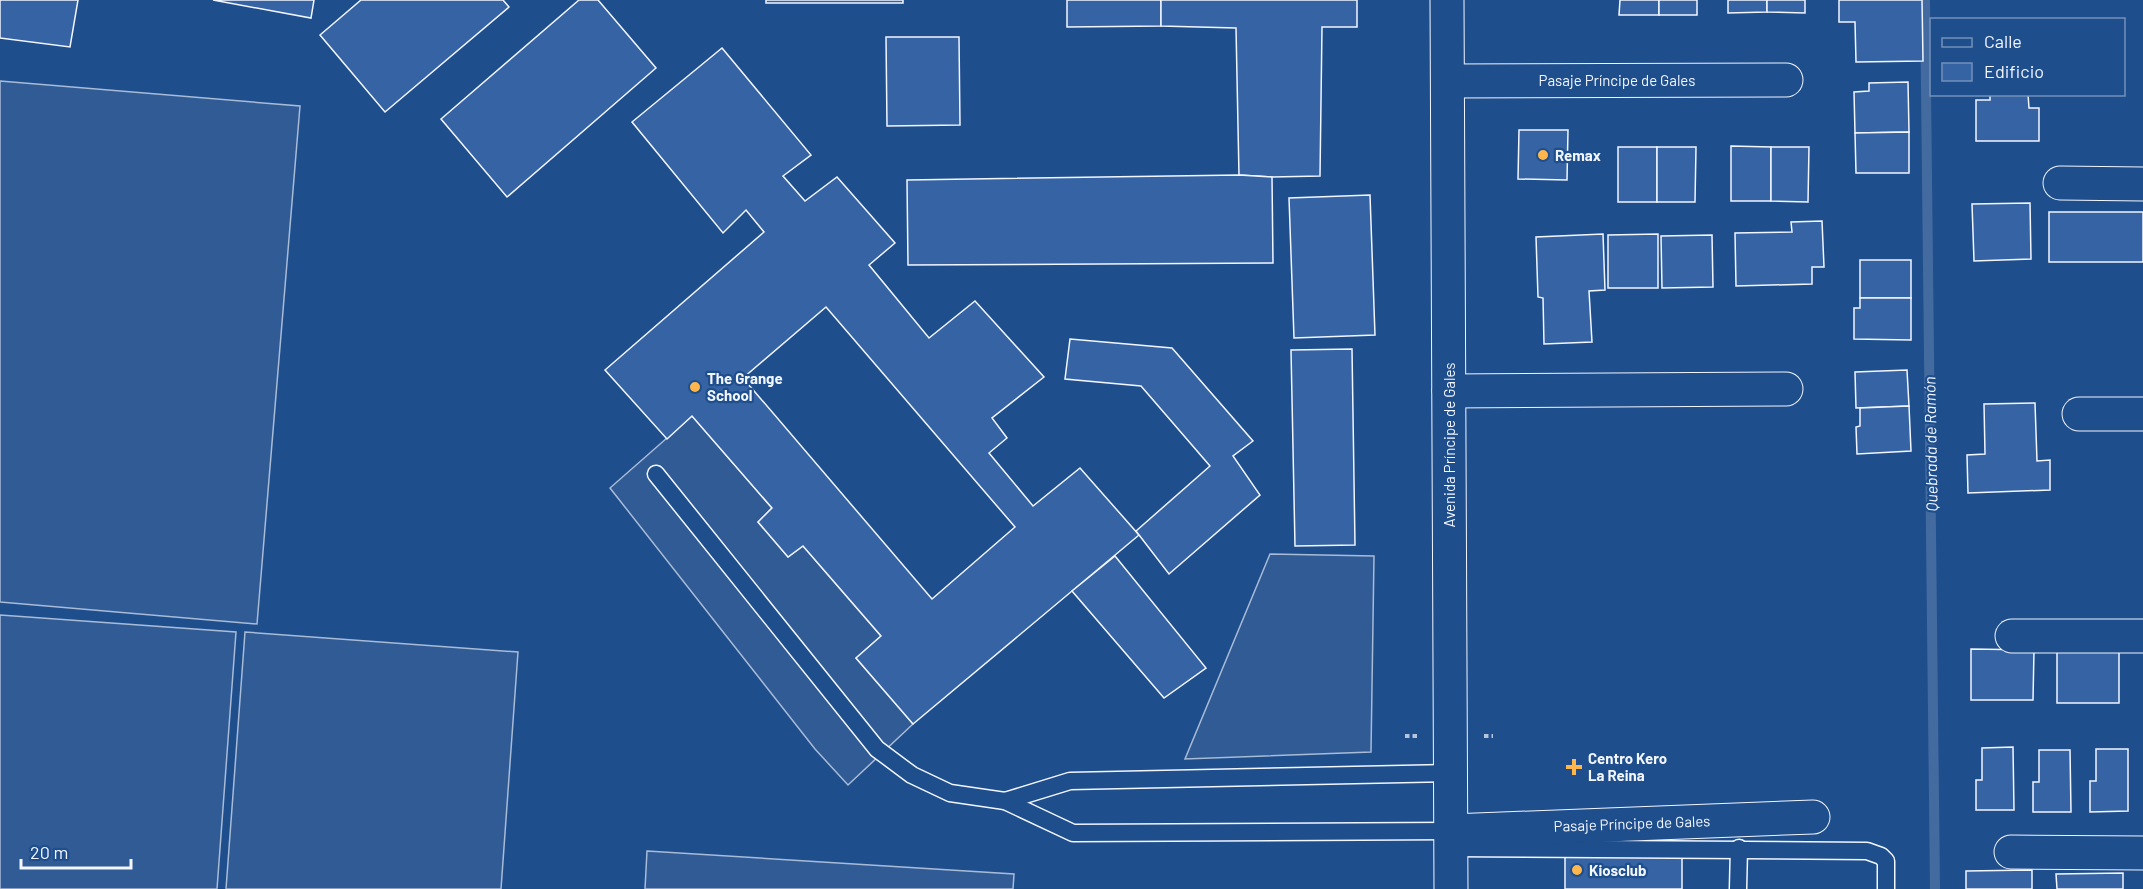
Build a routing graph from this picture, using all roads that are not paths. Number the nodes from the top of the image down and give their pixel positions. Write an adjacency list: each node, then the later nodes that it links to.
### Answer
1 (1448, 0): 3 (street, Avenida Príncipe de Gales)
2 (1786, 80): 3 (street, Pasaje Príncipe de Gales)
3 (1448, 81): 7 (street, Avenida Príncipe de Gales)
4 (2060, 183): 5 (street)
5 (2143, 184)
6 (1786, 389): 7 (street)
7 (1449, 391): 13 (street, Avenida Príncipe de Gales)
8 (2079, 414): 9 (street)
9 (2143, 414)
10 (656, 474): 14 (lane)
11 (2012, 636): 12 (street)
12 (2143, 636)
13 (1451, 773): 14 (lane); 16 (street, Avenida Príncipe de Gales)
14 (1005, 801): 16 (lane)
15 (1813, 817): 16 (street, Pasaje Príncipe de Gales)
16 (1451, 840): 17 (lane); 20 (street, Avenida Príncipe de Gales)
17 (1739, 848): 21 (lane); 22 (lane)
18 (2011, 852): 19 (street)
19 (2143, 853)
20 (1451, 889)
21 (1738, 889)
22 (1886, 889)

